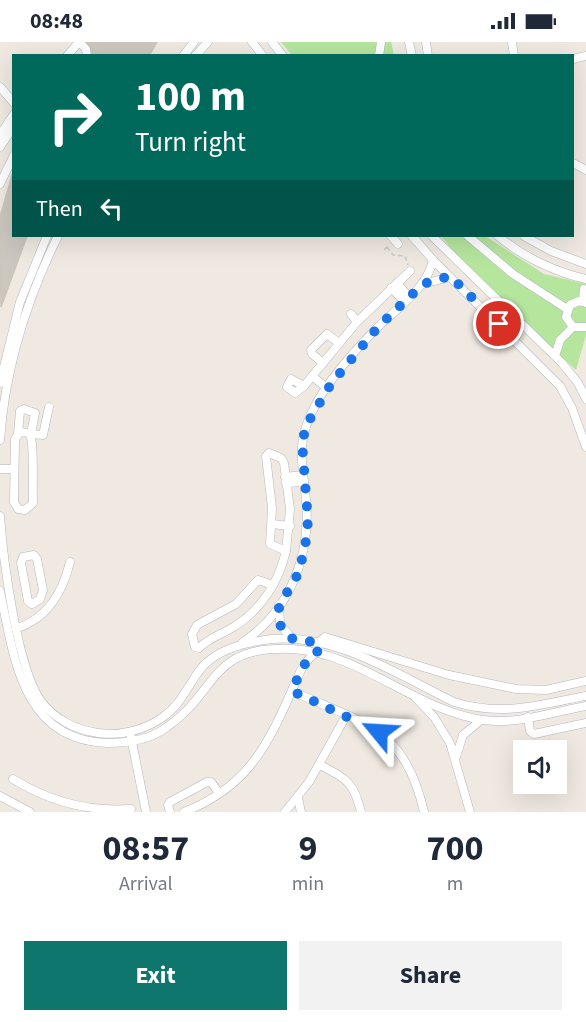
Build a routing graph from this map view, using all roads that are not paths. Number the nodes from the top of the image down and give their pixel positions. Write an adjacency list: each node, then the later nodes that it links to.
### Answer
1 (72, 42): 6 (street)
2 (79, 42): 7 (street)
3 (208, 42): 8 (street)
4 (252, 42): 9 (street)
5 (272, 42): 10 (street)
6 (62, 54)
7 (69, 54)
8 (197, 54)
9 (261, 54)
10 (281, 54)
11 (0, 87): 13 (street)
12 (0, 100): 13 (street)
13 (12, 101)
14 (12, 117): 16 (street)
15 (12, 129): 17 (street)
16 (0, 135)
17 (0, 147)
18 (12, 159): 19 (street)
19 (0, 184)
20 (47, 237): 50 (street)
21 (58, 237): 54 (street)
22 (392, 237): 28 (street)
23 (413, 237): 29 (street)
24 (433, 237): 46 (street)
25 (469, 237): 39 (street)
26 (499, 237): 33 (street)
27 (526, 237): 30 (street)
28 (398, 244)
29 (433, 260): 32 (street); 34 (street)
30 (586, 264)
31 (411, 272): 35 (street)
32 (450, 276): 34 (street); 59 (street)
33 (586, 279)
34 (423, 284): 37 (street)
35 (394, 286): 37 (street); 41 (street)
36 (584, 289): 38 (street)
37 (407, 300): 52 (street)
38 (585, 302): 39 (street)
39 (567, 309): 42 (street)
40 (351, 314): 41 (street)
41 (357, 322): 45 (street)
42 (573, 327): 43 (street); 44 (street)
43 (586, 327)
44 (560, 340): 46 (street); 47 (street)
45 (339, 343): 48 (street); 48 (street)
46 (542, 344): 47 (street)
47 (555, 356): 53 (street)
48 (322, 363): 49 (street)
49 (314, 374): 51 (street); 52 (street)
50 (0, 383)
51 (304, 386)
52 (329, 386): 62 (street)
53 (586, 399)
54 (2, 404): 58 (street)
55 (49, 407): 57 (street)
56 (18, 434): 57 (street); 57 (street); 61 (street)
57 (32, 434): 61 (street)
58 (0, 440)
59 (586, 447)
60 (0, 469): 61 (street)
61 (14, 469)
62 (304, 478): 63 (street); 73 (street)
63 (286, 480): 65 (street); 66 (street)
64 (0, 516): 71 (street)
65 (272, 524): 66 (street); 67 (street)
66 (290, 526): 67 (street)
67 (286, 551): 70 (street)
68 (70, 562): 75 (street)
69 (25, 584): 69 (street); 71 (street)
70 (273, 585): 74 (street); 74 (street)
71 (9, 587): 75 (street)
72 (0, 591): 93 (street)
73 (279, 606): 76 (street); 77 (street)
74 (246, 618): 76 (street)
75 (18, 628): 92 (street)
76 (258, 630): 79 (street)
77 (293, 639): 78 (street); 79 (street)
78 (319, 643): 81 (street); 83 (street); 86 (street)
79 (236, 646): 92 (street)
80 (300, 650): 81 (street); 82 (street); 93 (street)
81 (317, 653): 82 (street); 85 (street)
82 (301, 670): 84 (street)
83 (586, 681)
84 (292, 691): 88 (street); 97 (street)
85 (411, 693): 90 (street); 94 (street)
86 (586, 696)
87 (586, 706): 89 (street)
88 (346, 716): 95 (street); 110 (street)
89 (528, 717): 90 (street); 91 (street)
90 (481, 720): 94 (street)
91 (586, 723)
92 (130, 732): 93 (street)
93 (131, 741): 104 (street)
94 (456, 759): 111 (street)
95 (320, 765): 99 (street); 109 (street)
96 (13, 779): 100 (street)
97 (219, 793): 105 (street); 106 (street)
98 (0, 796): 102 (street)
99 (298, 798): 107 (street); 108 (street)
100 (63, 803): 101 (street); 103 (street)
101 (131, 809)
102 (30, 812)
103 (59, 812)
104 (146, 812)
105 (170, 812)
106 (184, 812)
107 (285, 812)
108 (301, 812)
109 (361, 812)
110 (424, 812)
111 (470, 812)

